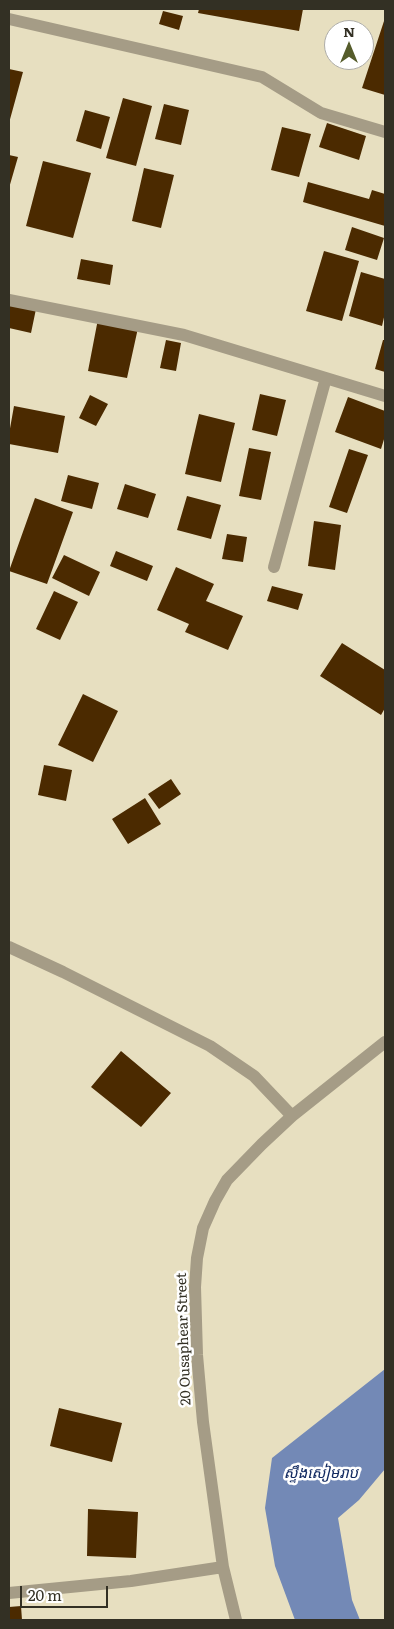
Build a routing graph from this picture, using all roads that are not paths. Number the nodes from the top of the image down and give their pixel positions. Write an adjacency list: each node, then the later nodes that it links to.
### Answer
1 (9, 18): 2 (street)
2 (385, 132)
3 (9, 300): 4 (street)
4 (326, 378): 5 (street); 6 (street)
5 (385, 396)
6 (274, 567)
7 (9, 947): 9 (street)
8 (385, 1042): 9 (street, 20 Ousaphear Street)
9 (292, 1116): 10 (street, 20 Ousaphear Street)
10 (223, 1567): 11 (street); 12 (street, 20 Ousaphear Street)
11 (9, 1593)
12 (236, 1620)

